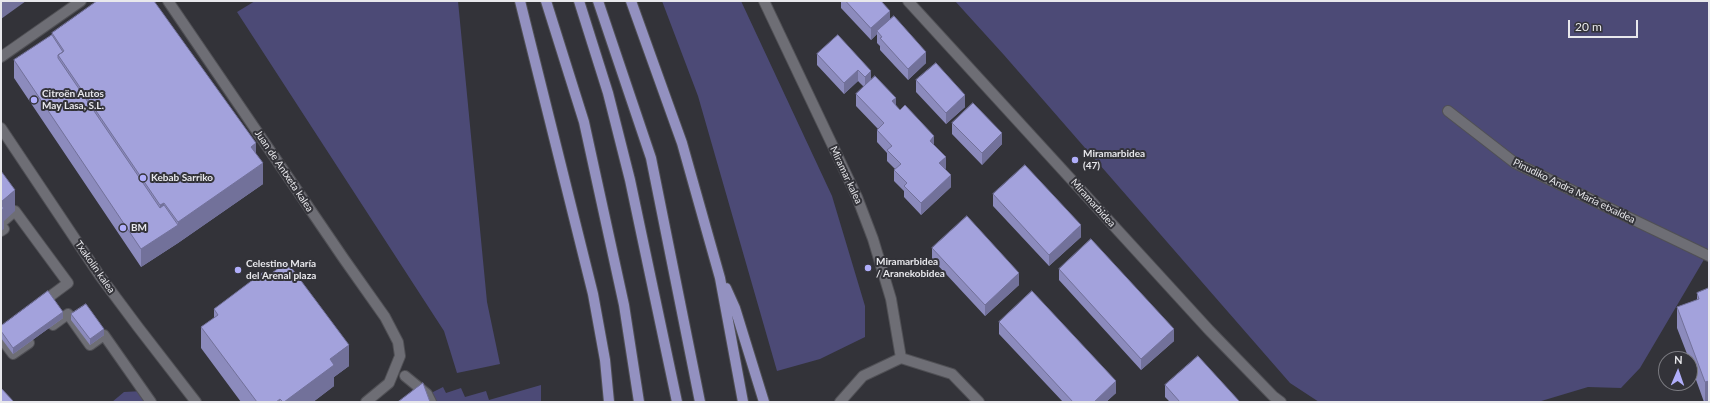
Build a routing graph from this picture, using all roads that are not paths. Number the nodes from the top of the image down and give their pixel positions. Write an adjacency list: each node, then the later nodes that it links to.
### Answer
1 (81, 1): 10 (street)
2 (168, 1): 24 (street, Juan de Antxeta kalea)
3 (520, 1): 26 (main road)
4 (546, 1): 27 (main road)
5 (579, 1): 28 (main road)
6 (598, 1): 29 (main road)
7 (631, 1): 17 (main road)
8 (764, 1): 20 (street, Miramar kalea)
9 (908, 1): 34 (street, Miramarbidea)
10 (1, 56)
11 (1448, 111): 16 (street, Pinudiko Andra María etxaldea)
12 (1, 128): 23 (street, Txakolin kalea)
13 (1, 223): 18 (street)
14 (1, 227): 15 (street)
15 (1, 231)
16 (1709, 256)
17 (720, 278): 30 (main road); 31 (main road)
18 (31, 311)
19 (1, 338): 22 (street)
20 (901, 358): 32 (street); 33 (street)
21 (405, 376): 25 (street)
22 (152, 402)
23 (196, 402)
24 (366, 402)
25 (431, 402)
26 (609, 402)
27 (639, 402)
28 (677, 402)
29 (700, 402)
30 (743, 402)
31 (764, 402)
32 (840, 402)
33 (979, 402)
34 (1280, 402)

